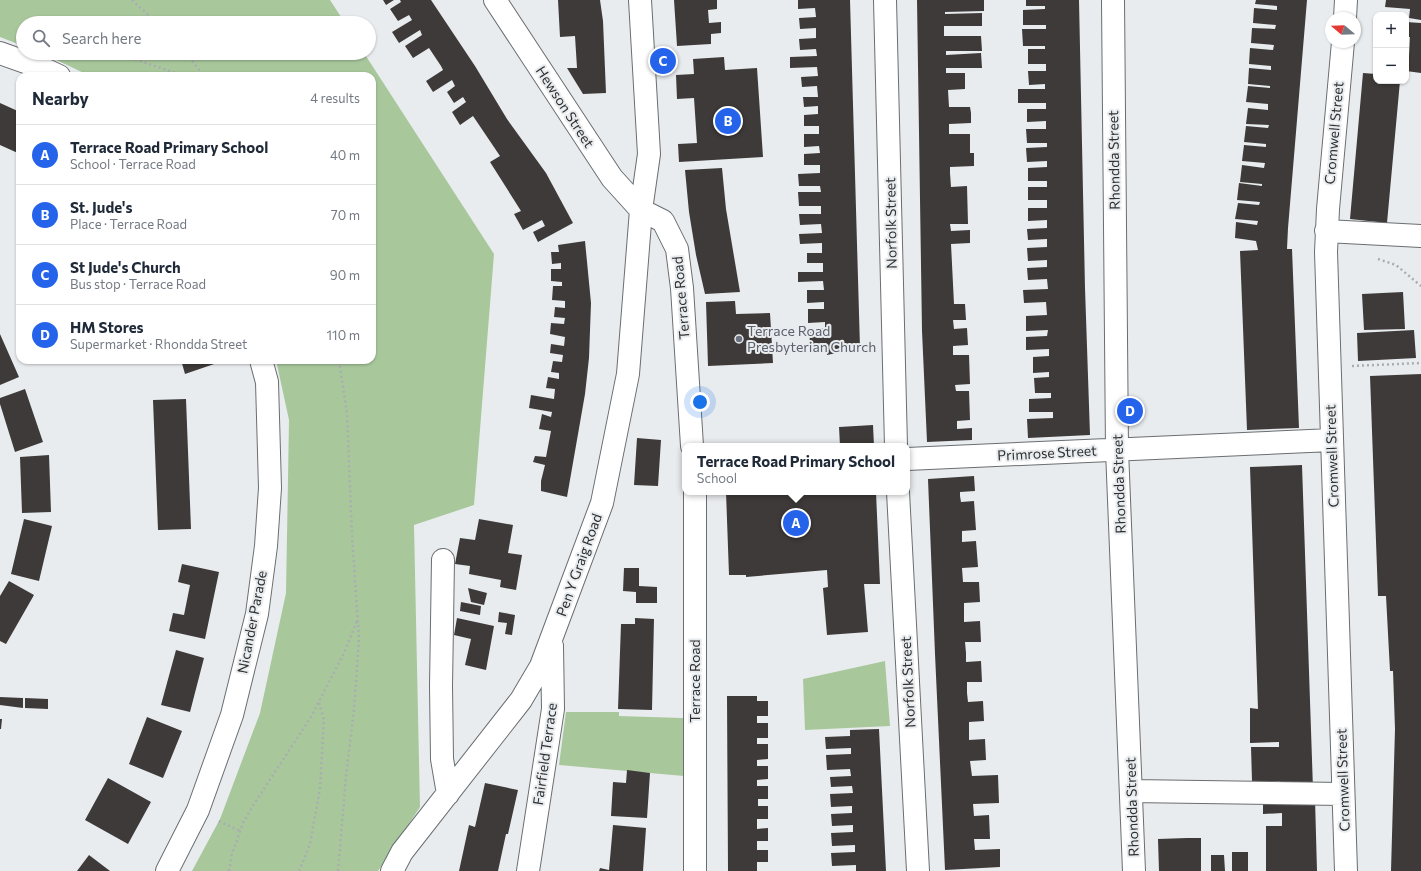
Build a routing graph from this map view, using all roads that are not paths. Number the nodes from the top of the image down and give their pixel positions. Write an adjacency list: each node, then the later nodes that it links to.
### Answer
1 (495, 0): 12 (street, Hewson Street)
2 (640, 0): 12 (street)
3 (885, 0): 18 (street, Norfolk Street)
4 (1113, 0): 19 (street, Rhondda Street)
5 (1346, 0): 6 (street)
6 (1345, 12)
7 (1341, 48): 13 (street, Cromwell Street)
8 (0, 53): 9 (street)
9 (16, 59)
10 (20, 60): 11 (street)
11 (50, 72)
12 (641, 210): 17 (street, Terrace Road); 24 (street, Pen Y Graig Road)
13 (1326, 231): 14 (street); 16 (street, Cromwell Street)
14 (1421, 236)
15 (263, 364): 28 (street, Nicander Parade)
16 (1332, 440): 19 (street, Primrose Street); 27 (street, Cromwell Street)
17 (692, 443)
18 (896, 443)
19 (1117, 450): 20 (street, Primrose Street); 25 (street, Rhondda Street)
20 (910, 459)
21 (695, 495): 31 (street, Terrace Road)
22 (898, 495): 32 (street, Norfolk Street)
23 (443, 560): 26 (street)
24 (552, 637): 26 (street, Pen Y Graig Road); 30 (street, Fairfield Terrace)
25 (1131, 791): 27 (street); 33 (street, Rhondda Street)
26 (448, 794): 29 (street, Pen Y Graig Road)
27 (1343, 794): 34 (street, Cromwell Street)
28 (167, 871)
29 (392, 871)
30 (528, 871)
31 (695, 871)
32 (918, 871)
33 (1134, 871)
34 (1346, 871)

